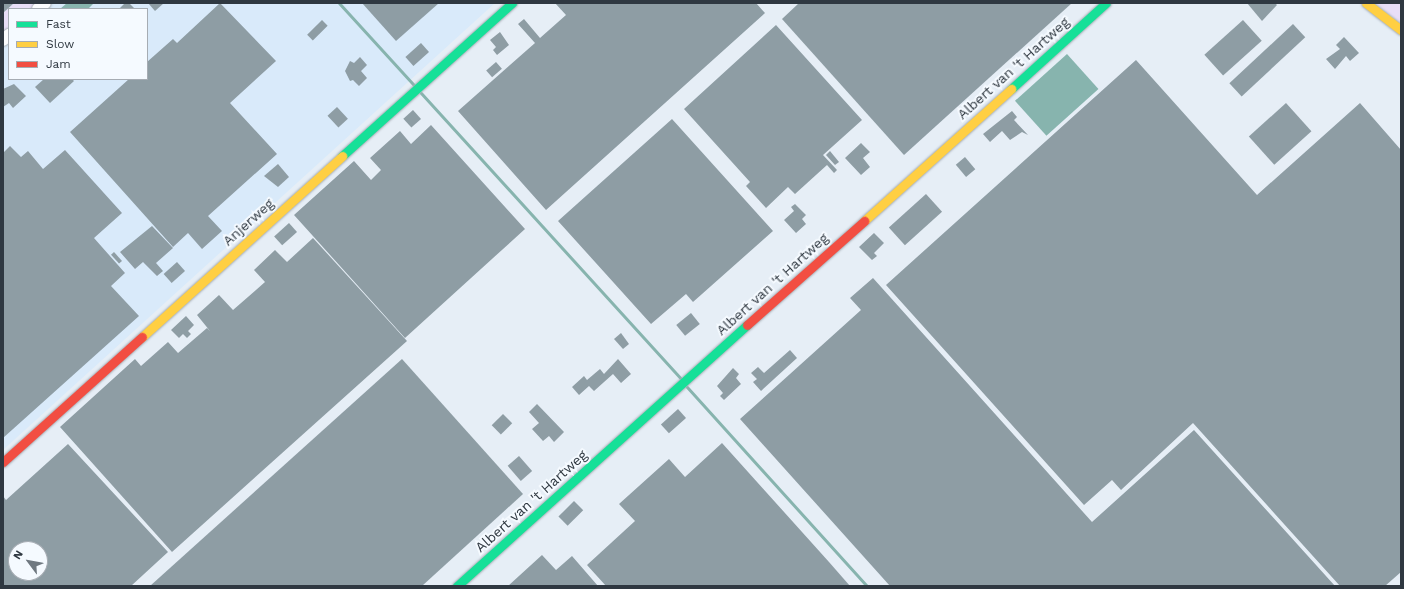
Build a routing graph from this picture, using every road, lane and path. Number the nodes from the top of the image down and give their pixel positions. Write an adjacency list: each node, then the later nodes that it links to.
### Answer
1 (512, 3): 5 (street, Anjerweg)
2 (1106, 3): 6 (street, Albert van 't Hartweg)
3 (1366, 3): 4 (street)
4 (1401, 30)
5 (3, 462)
6 (456, 586)

